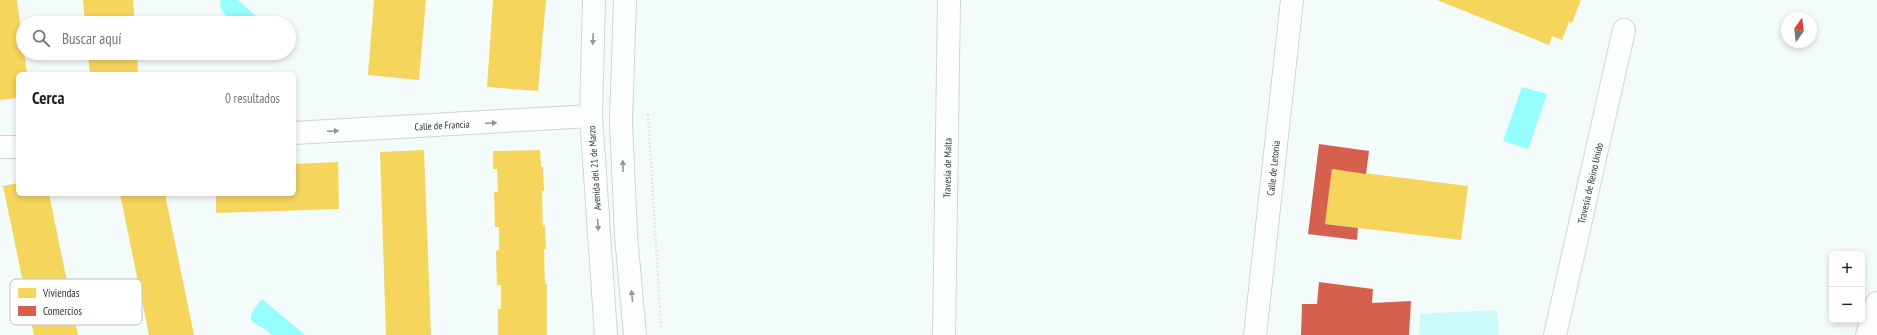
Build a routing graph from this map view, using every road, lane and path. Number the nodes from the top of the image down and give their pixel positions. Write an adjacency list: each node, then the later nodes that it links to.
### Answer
1 (594, 0): 7 (street, Avenida del 21 de Marzo, one-way to 7)
2 (625, 0): 13 (street, one-way to 2)
3 (949, 0): 15 (street, Travesía de Malta)
4 (1292, 0): 16 (street, Calle de Letonia)
5 (1624, 30): 17 (street, Travesía de Reino Unido)
6 (648, 107): 14 (path)
7 (591, 116): 8 (street, Calle de Francia, one-way to 7); 12 (street, Avenida del 21 de Marzo, one-way to 12)
8 (296, 133)
9 (16, 146): 10 (street)
10 (0, 147)
11 (1877, 303): 18 (street)
12 (606, 335)
13 (635, 335)
14 (661, 335)
15 (944, 335)
16 (1254, 335)
17 (1556, 335)
18 (1867, 335)

